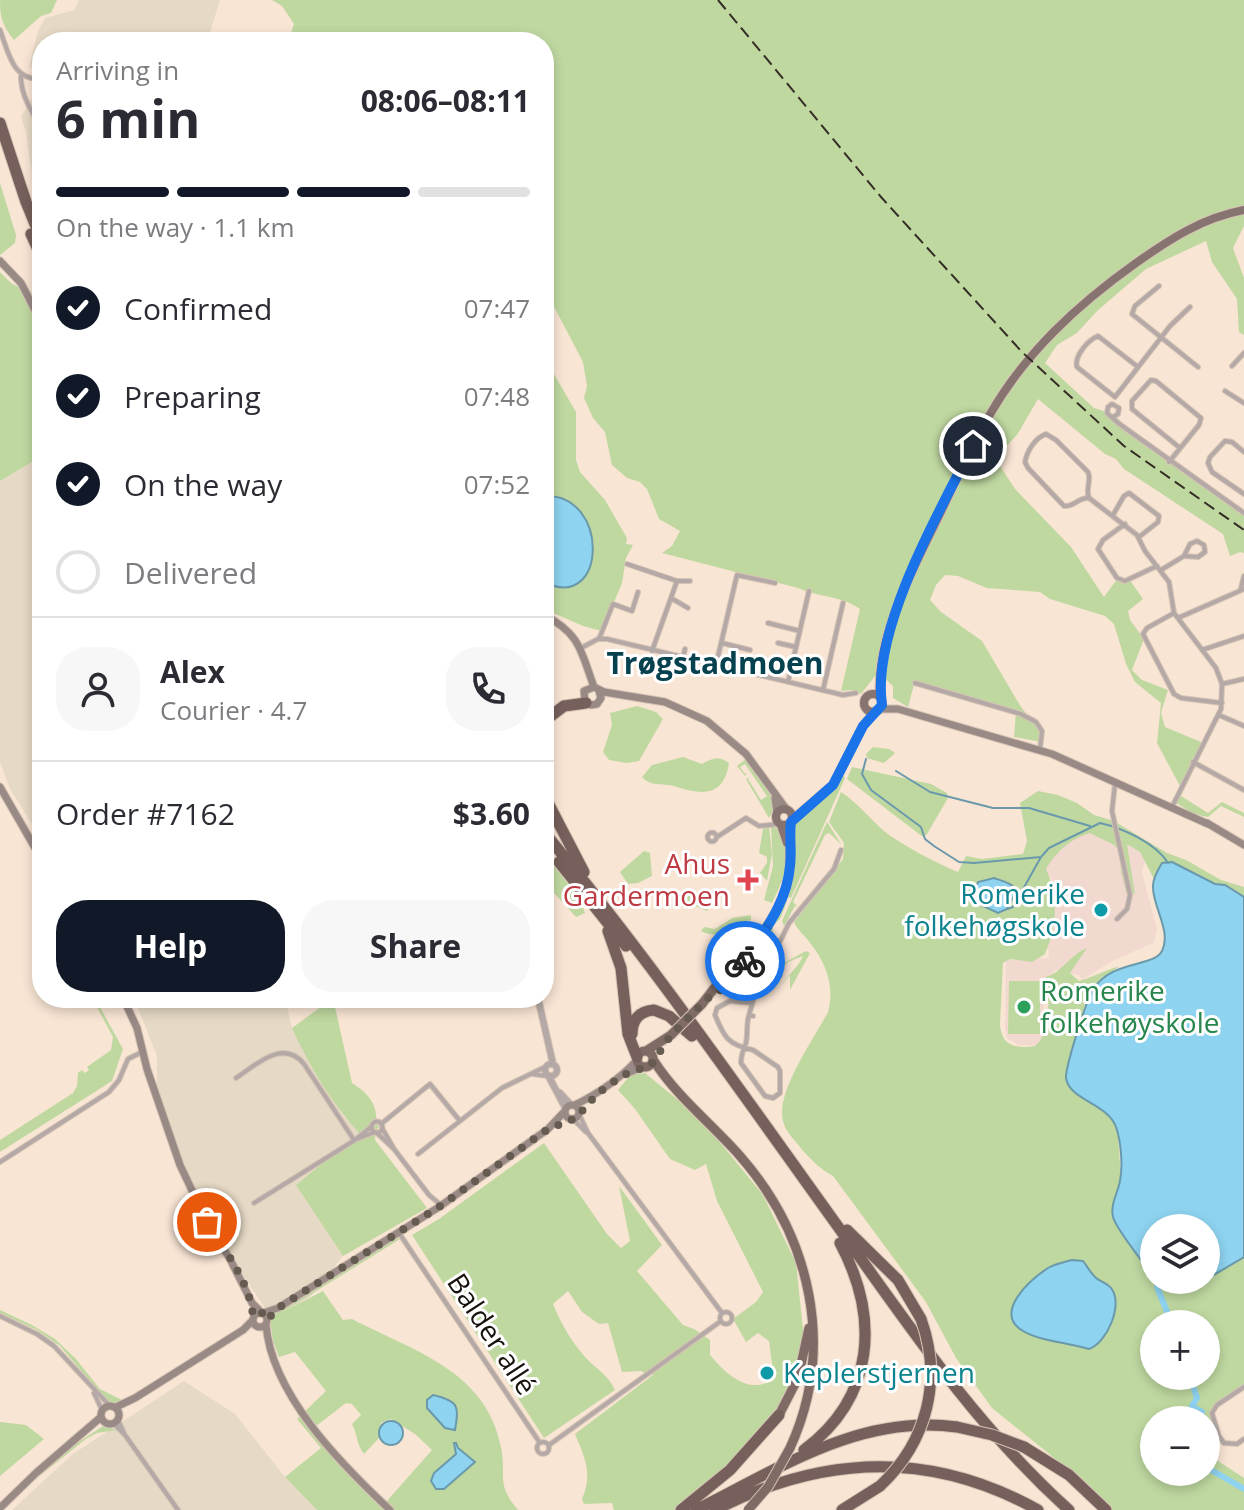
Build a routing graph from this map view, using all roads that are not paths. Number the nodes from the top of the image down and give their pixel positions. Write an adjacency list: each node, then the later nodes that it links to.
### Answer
1 (0, 30): 2 (street)
2 (21, 75): 3 (street); 4 (street)
3 (32, 79)
4 (32, 111)
5 (0, 123): 8 (highway)
6 (0, 147): 9 (highway)
7 (1244, 210): 60 (main road)
8 (32, 216)
9 (32, 235)
10 (0, 261): 12 (main road)
11 (1159, 286): 14 (street)
12 (32, 306)
13 (1190, 307): 14 (street)
14 (1161, 338): 17 (street); 18 (street)
15 (1244, 353): 16 (street)
16 (1232, 366)
17 (1138, 367): 20 (street); 20 (street)
18 (1198, 367)
19 (1225, 391): 21 (street)
20 (1115, 397): 24 (street)
21 (1244, 403)
22 (1180, 448): 22 (street); 24 (street)
23 (1244, 452): 25 (street)
24 (1169, 462): 27 (street)
25 (1244, 494)
26 (1089, 498): 26 (street); 28 (street)
27 (1244, 513)
28 (1113, 515): 29 (street); 30 (street)
29 (1125, 524): 30 (street); 33 (street)
30 (1139, 538): 33 (street)
31 (1184, 556): 31 (street); 33 (street)
32 (627, 564): 35 (street)
33 (1159, 568): 44 (street)
34 (1244, 576): 38 (street)
35 (677, 581): 36 (street); 41 (street)
36 (690, 581)
37 (775, 583): 50 (street)
38 (1242, 589): 44 (street)
39 (809, 591): 47 (street)
40 (638, 592): 49 (street)
41 (671, 598): 43 (street); 57 (street)
42 (843, 603): 65 (street)
43 (688, 608)
44 (1176, 615): 56 (street); 68 (street)
45 (554, 621): 53 (main road)
46 (768, 623): 47 (street)
47 (800, 631): 52 (street)
48 (1244, 636): 56 (street)
49 (599, 639): 53 (street); 57 (street)
50 (721, 643): 55 (street); 59 (street)
51 (778, 643): 52 (street)
52 (796, 647): 62 (street)
53 (581, 648): 67 (main road)
54 (685, 649): 58 (street)
55 (750, 650)
56 (1202, 650): 64 (street)
57 (652, 651): 58 (street)
58 (683, 657): 59 (street)
59 (716, 665): 62 (street)
60 (879, 677): 69 (main road); 69 (main road)
61 (1244, 679): 64 (street)
62 (788, 682): 65 (street)
63 (915, 683): 74 (street)
64 (1222, 684): 68 (street)
65 (823, 690): 66 (street)
66 (856, 693)
67 (591, 694): 70 (highway); 71 (highway); 79 (main road)
68 (1222, 703): 72 (street)
69 (877, 705): 74 (main road); 80 (main road)
70 (554, 707)
71 (554, 714)
72 (1219, 715): 73 (street); 75 (street)
73 (1244, 726)
74 (1040, 750): 76 (main road)
75 (1193, 762): 78 (street); 81 (street)
76 (1116, 781): 81 (main road); 94 (street)
77 (0, 787): 88 (main road)
78 (1244, 790)
79 (773, 792): 82 (main road); 84 (main road)
80 (814, 803): 82 (main road); 85 (main road)
81 (1172, 805): 90 (main road)
82 (788, 810): 84 (main road); 85 (main road)
83 (554, 815): 93 (highway)
84 (778, 819): 85 (main road); 86 (street); 86 (street); 95 (main road)
85 (791, 821): 95 (main road)
86 (763, 825): 87 (street)
87 (717, 837)
88 (32, 843)
89 (554, 845): 93 (highway)
90 (1244, 845)
91 (841, 850): 96 (street)
92 (554, 854): 93 (highway)
93 (597, 903): 100 (highway); 103 (highway); 118 (highway)
94 (1117, 919)
95 (733, 977): 96 (street); 96 (street); 103 (highway, bridge)
96 (755, 990): 97 (street)
97 (752, 1003): 101 (street); 101 (street)
98 (128, 1008): 102 (main road)
99 (540, 1008): 104 (street)
100 (692, 1036): 103 (highway); 121 (highway)
101 (743, 1048): 101 (street)
102 (142, 1052): 116 (street); 125 (main road)
103 (645, 1059): 108 (main road); 122 (highway)
104 (548, 1066): 105 (street); 106 (street); 106 (street)
105 (530, 1075): 106 (street); 109 (street)
106 (551, 1076): 108 (street)
107 (236, 1078): 113 (street)
108 (572, 1112): 119 (main road); 123 (street)
109 (460, 1121): 110 (street); 115 (street)
110 (382, 1126): 111 (street); 112 (street); 114 (street)
111 (371, 1127): 112 (street); 113 (street)
112 (376, 1132): 113 (street); 114 (street)
113 (354, 1140): 117 (street)
114 (394, 1149): 119 (street)
115 (418, 1154)
116 (0, 1162)
117 (254, 1203)
118 (824, 1207): 141 (highway, bridge); 144 (highway)
119 (438, 1208): 120 (main road)
120 (402, 1232): 125 (main road); 131 (street, Balder allé)
121 (840, 1243): 133 (highway); 143 (highway)
122 (802, 1265): 129 (highway); 140 (highway, bridge)
123 (722, 1313): 126 (street); 126 (street)
124 (0, 1316): 128 (street)
125 (260, 1320): 128 (main road); 136 (main road)
126 (721, 1321): 132 (street)
127 (1244, 1387): 130 (street)
128 (111, 1415): 134 (main road); 135 (street)
129 (779, 1415): 137 (highway)
130 (1244, 1439)
131 (540, 1443): 132 (street); 132 (street)
132 (549, 1445)
133 (770, 1473): 138 (highway); 145 (highway, bridge)
134 (0, 1508)
135 (178, 1510)
136 (390, 1510)
137 (681, 1510)
138 (696, 1510)
139 (715, 1510): 142 (highway)
140 (748, 1510)
141 (842, 1510)
142 (1038, 1510)
143 (1058, 1510)
144 (1069, 1510)
145 (1106, 1510)

